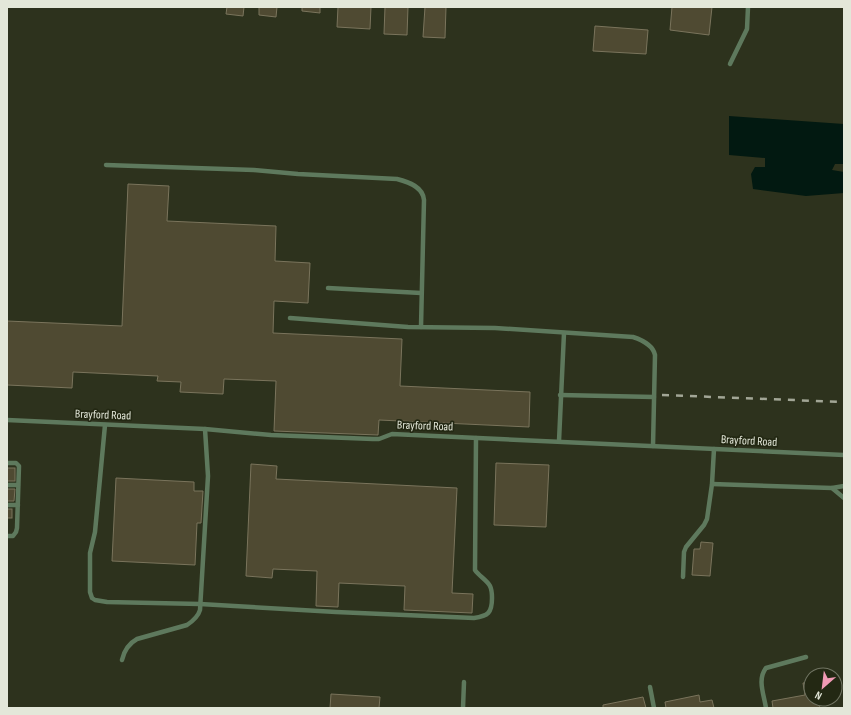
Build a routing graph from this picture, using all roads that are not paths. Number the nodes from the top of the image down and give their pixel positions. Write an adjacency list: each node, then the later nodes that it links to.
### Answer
1 (748, 7): 2 (lane)
2 (730, 64)
3 (106, 165): 5 (lane)
4 (328, 288): 5 (lane)
5 (421, 293): 7 (lane)
6 (290, 318): 7 (lane)
7 (421, 327): 8 (lane)
8 (564, 334): 9 (lane); 10 (lane)
9 (560, 395): 10 (lane); 15 (lane)
10 (654, 397): 16 (lane)
11 (7, 420): 12 (lane, Brayford Road)
12 (105, 425): 13 (lane, Brayford Road); 30 (lane)
13 (205, 429): 14 (lane, Brayford Road); 30 (lane)
14 (476, 438): 15 (lane, Brayford Road); 30 (lane)
15 (558, 441): 16 (lane, Brayford Road)
16 (653, 446): 17 (lane, Brayford Road)
17 (714, 449): 18 (lane, Brayford Road); 20 (lane)
18 (844, 455)
19 (7, 463): 22 (lane)
20 (712, 484): 24 (lane); 29 (lane)
21 (7, 485): 22 (lane)
22 (18, 485): 27 (lane)
23 (844, 486): 24 (lane)
24 (832, 488): 25 (lane)
25 (844, 498)
26 (7, 505): 27 (lane)
27 (18, 505): 28 (lane)
28 (7, 536)
29 (683, 577)
30 (200, 604): 32 (lane)
31 (806, 657): 37 (lane)
32 (122, 660)
33 (464, 682): 35 (lane)
34 (650, 687): 36 (lane)
35 (463, 708)
36 (654, 708)
37 (766, 708)

